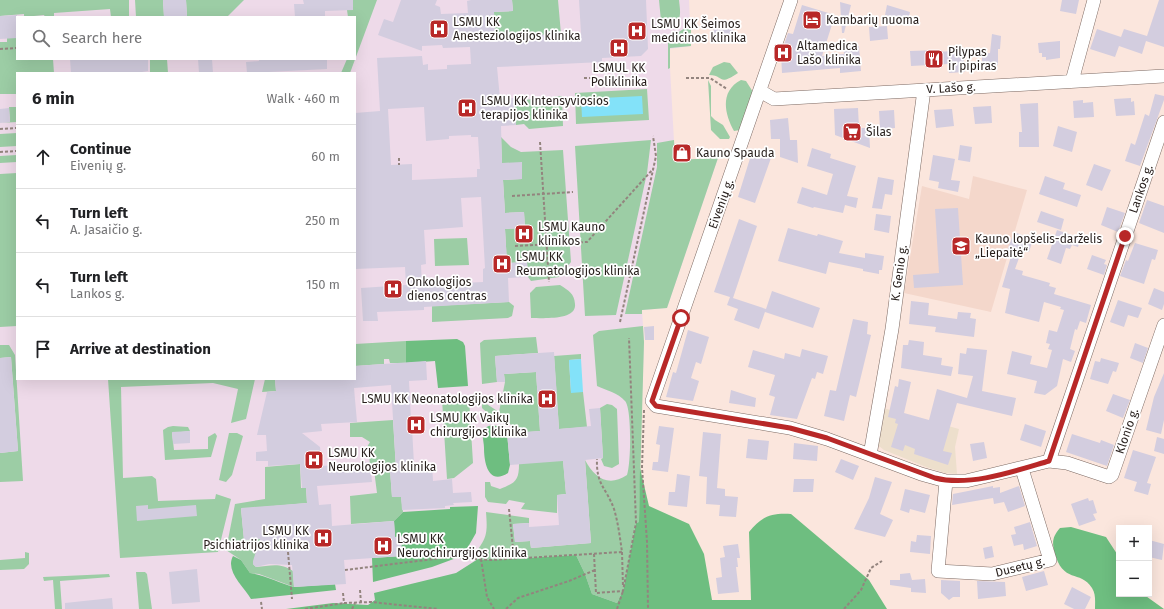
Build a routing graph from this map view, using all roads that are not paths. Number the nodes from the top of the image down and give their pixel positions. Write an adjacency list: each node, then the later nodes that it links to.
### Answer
1 (791, 0): 8 (street, Eivenių g.)
2 (1094, 0): 6 (street)
3 (1164, 69): 5 (street, V. Lašo g.)
4 (1164, 76): 5 (street, V. Lašo g.)
5 (1145, 77): 6 (street, V. Lašo g.)
6 (1072, 81): 7 (street, V. Lašo g.)
7 (924, 90): 8 (street, V. Lašo g.); 11 (street, K. Genio g.)
8 (760, 91): 11 (street, Eivenių g.)
9 (1164, 122): 12 (street, Lankos g.)
10 (1164, 325): 12 (street, Klonio g.)
11 (870, 455): 14 (street)
12 (1049, 461): 13 (street)
13 (1022, 469): 14 (street); 14 (street, Dusetų g.)
14 (946, 481)

